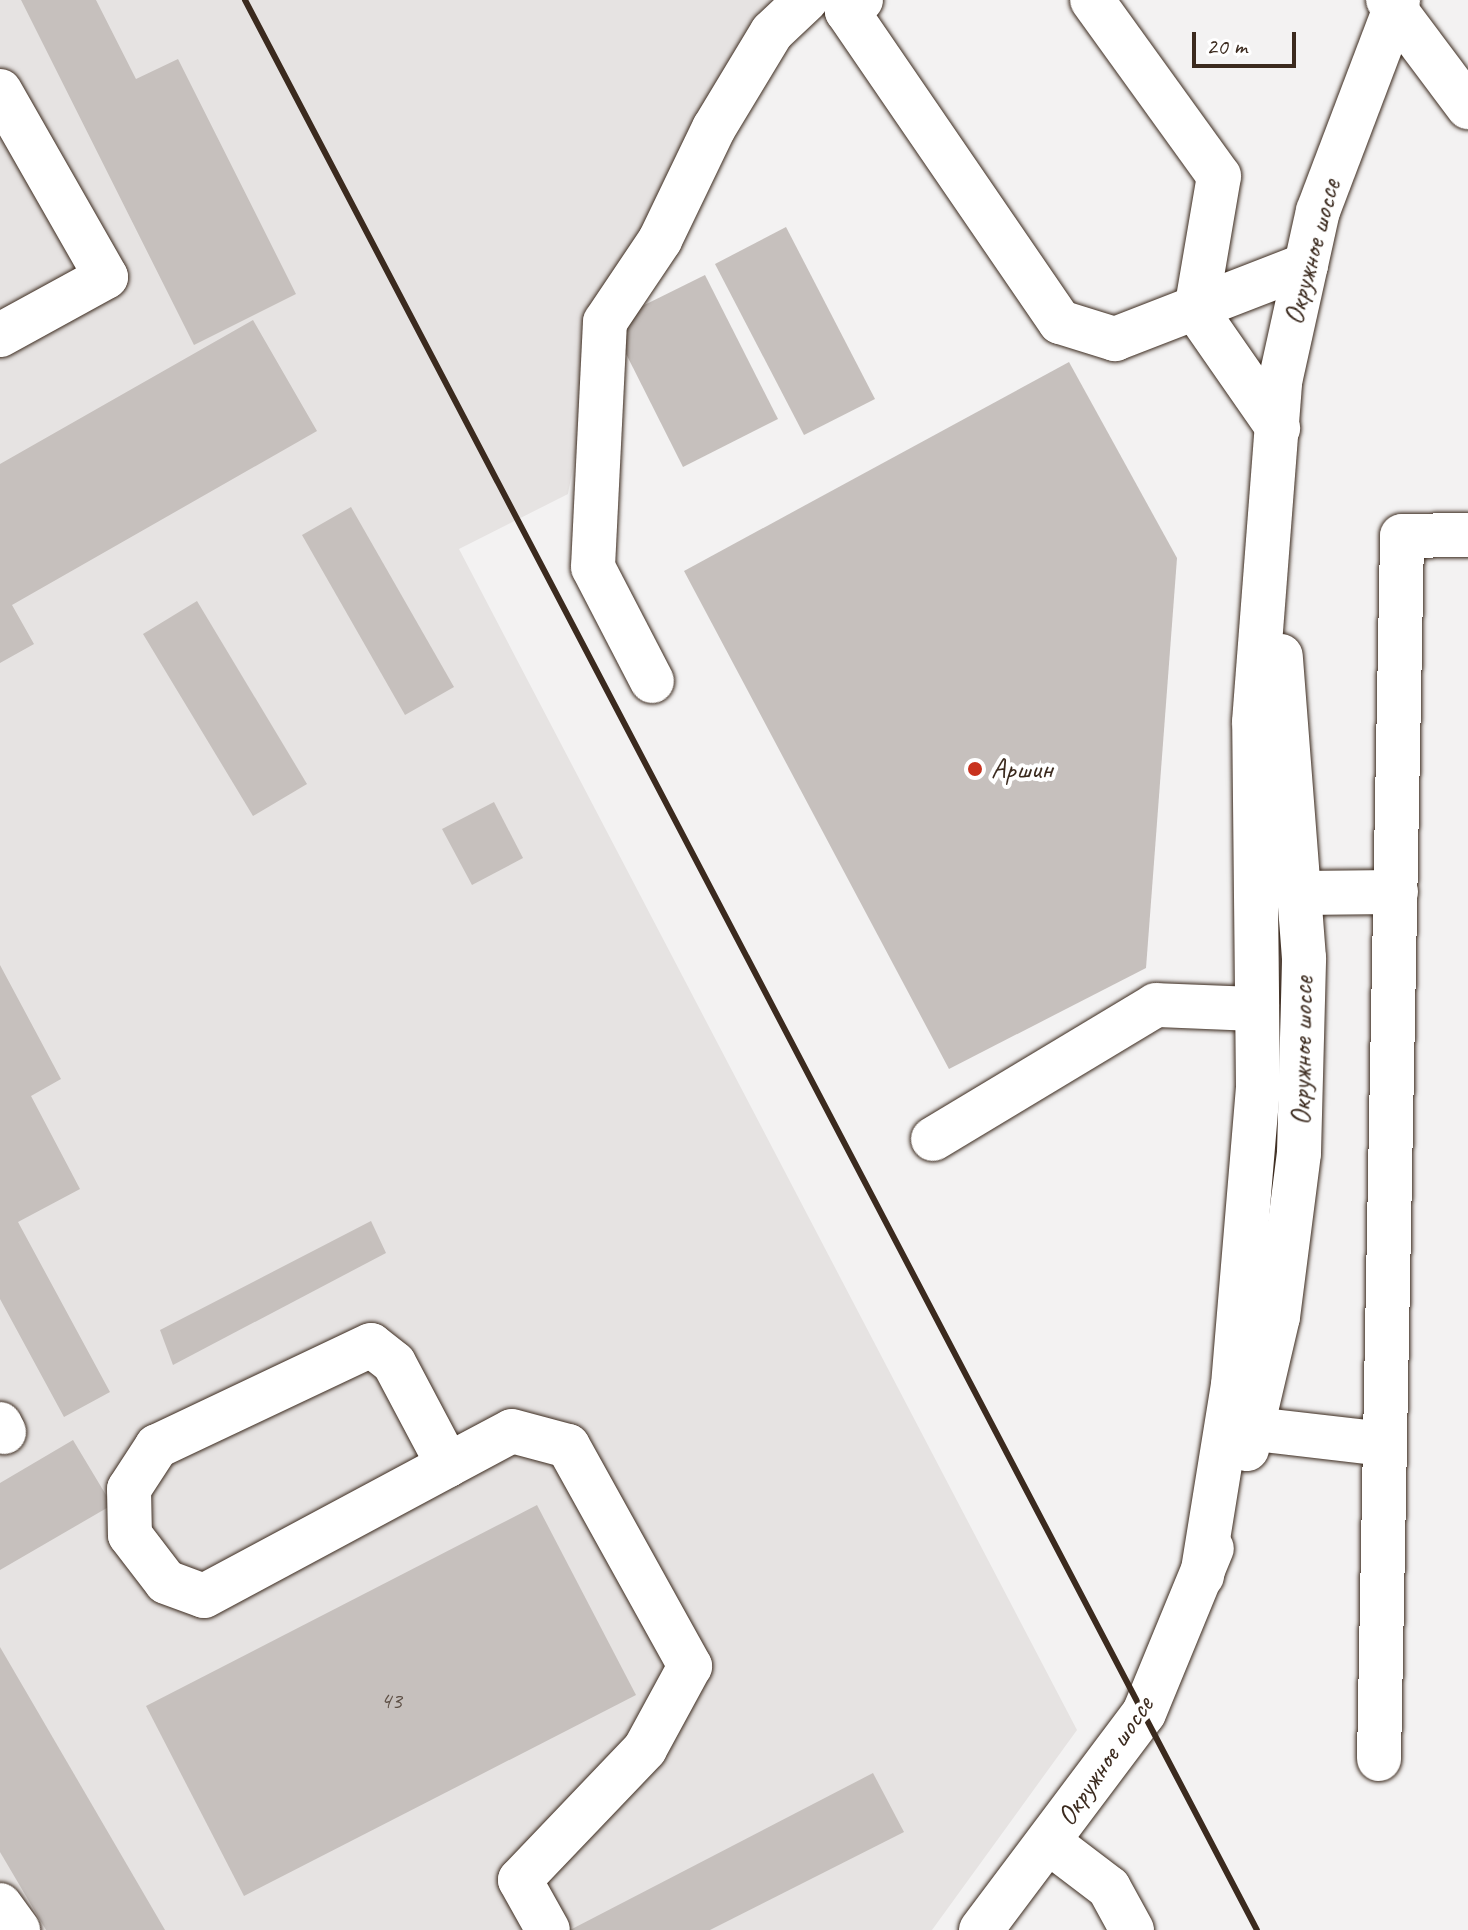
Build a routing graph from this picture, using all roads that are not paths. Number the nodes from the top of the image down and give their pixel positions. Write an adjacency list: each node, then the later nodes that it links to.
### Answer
1 (806, 0): 13 (main road)
2 (861, 0): 8 (main road)
3 (1092, 0): 8 (main road)
4 (1393, 3): 6 (main road); 7 (main road, Окружное шоссе)
5 (0, 91): 9 (main road)
6 (1468, 107)
7 (1306, 265): 8 (main road); 10 (main road, Окружное шоссе)
8 (1196, 310): 10 (main road)
9 (0, 335)
10 (1278, 428): 11 (main road, Окружное шоссе)
11 (1271, 514): 15 (main road, Окружное шоссе); 16 (main road, Окружное шоссе)
12 (1468, 535): 14 (main road)
13 (652, 681)
14 (1396, 892): 15 (main road); 19 (main road)
15 (1299, 893): 18 (main road, Окружное шоссе)
16 (1257, 1009): 17 (main road); 21 (main road, Окружное шоссе)
17 (933, 1139)
18 (1255, 1429): 19 (main road); 21 (main road, Окружное шоссе)
19 (1385, 1444): 22 (main road)
20 (448, 1465): 20 (main road); 26 (main road)
21 (1202, 1576): 23 (main road, Окружное шоссе)
22 (1379, 1759)
23 (1050, 1843): 27 (main road, Окружное шоссе); 28 (main road)
24 (0, 1905): 25 (main road)
25 (18, 1930)
26 (548, 1930)
27 (981, 1930)
28 (1132, 1930)

